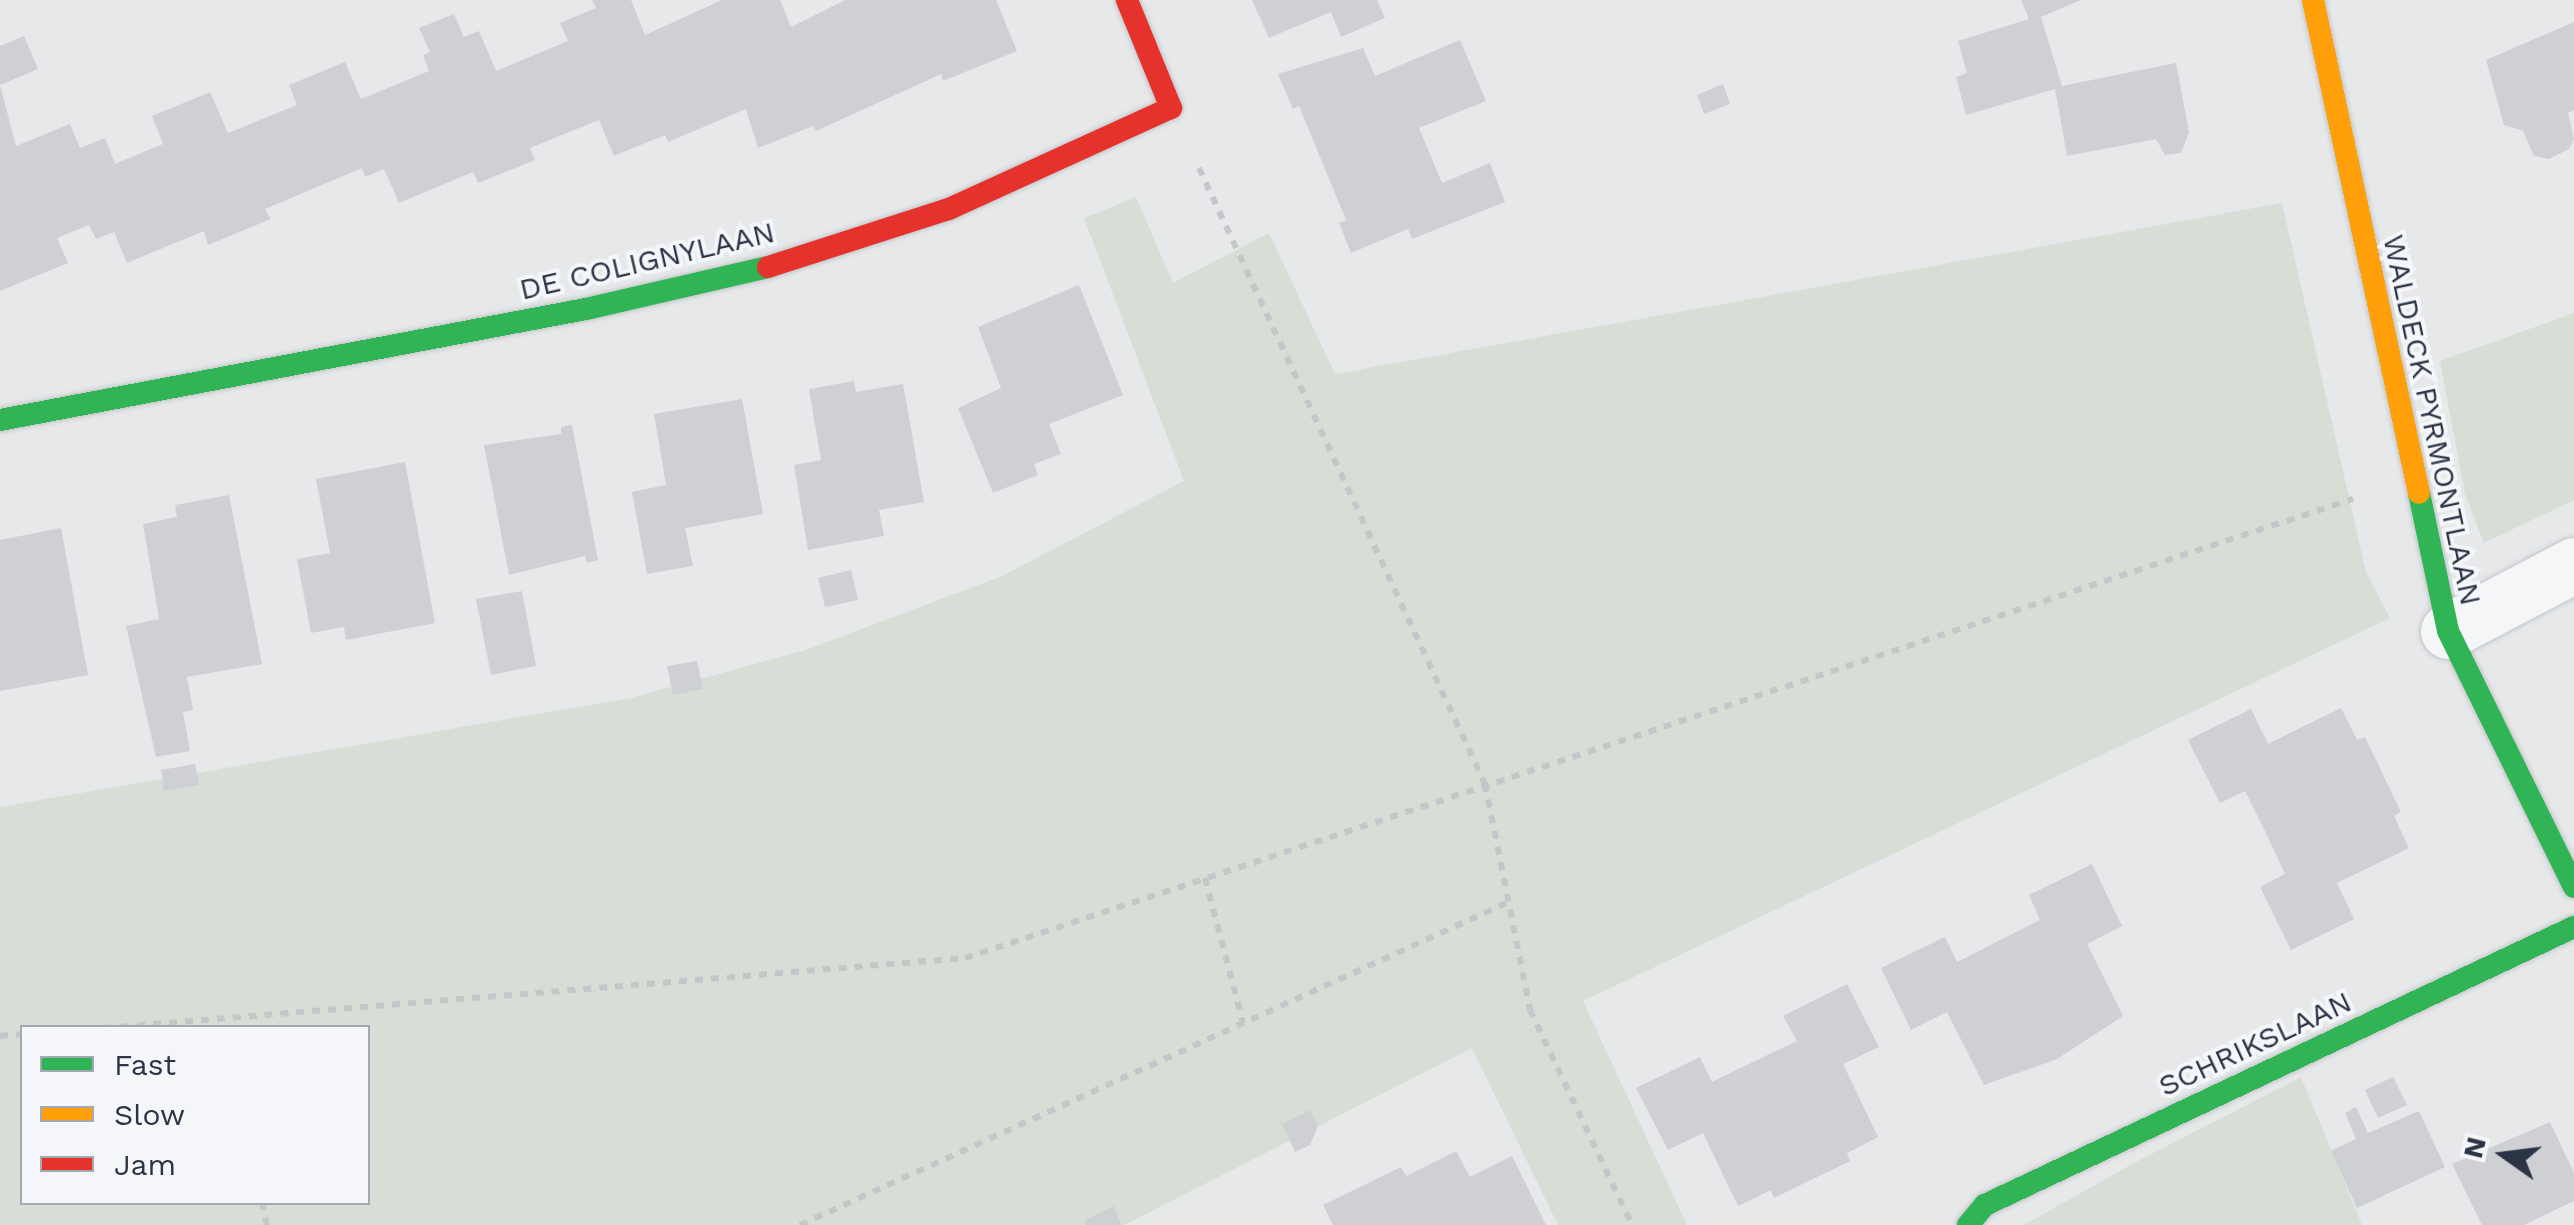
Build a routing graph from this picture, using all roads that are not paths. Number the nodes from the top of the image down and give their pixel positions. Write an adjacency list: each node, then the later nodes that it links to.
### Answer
1 (1126, 0): 3 (street, DE COLIGNYLAAN)
2 (2313, 0): 5 (street, WALDECK PYRMONTLAAN)
3 (0, 420)
4 (2574, 565): 5 (street)
5 (2448, 630): 6 (street, WALDECK PYRMONTLAAN)
6 (2574, 887)
7 (2574, 927): 8 (street, SCHRIKSLAAN)
8 (1968, 1225)

